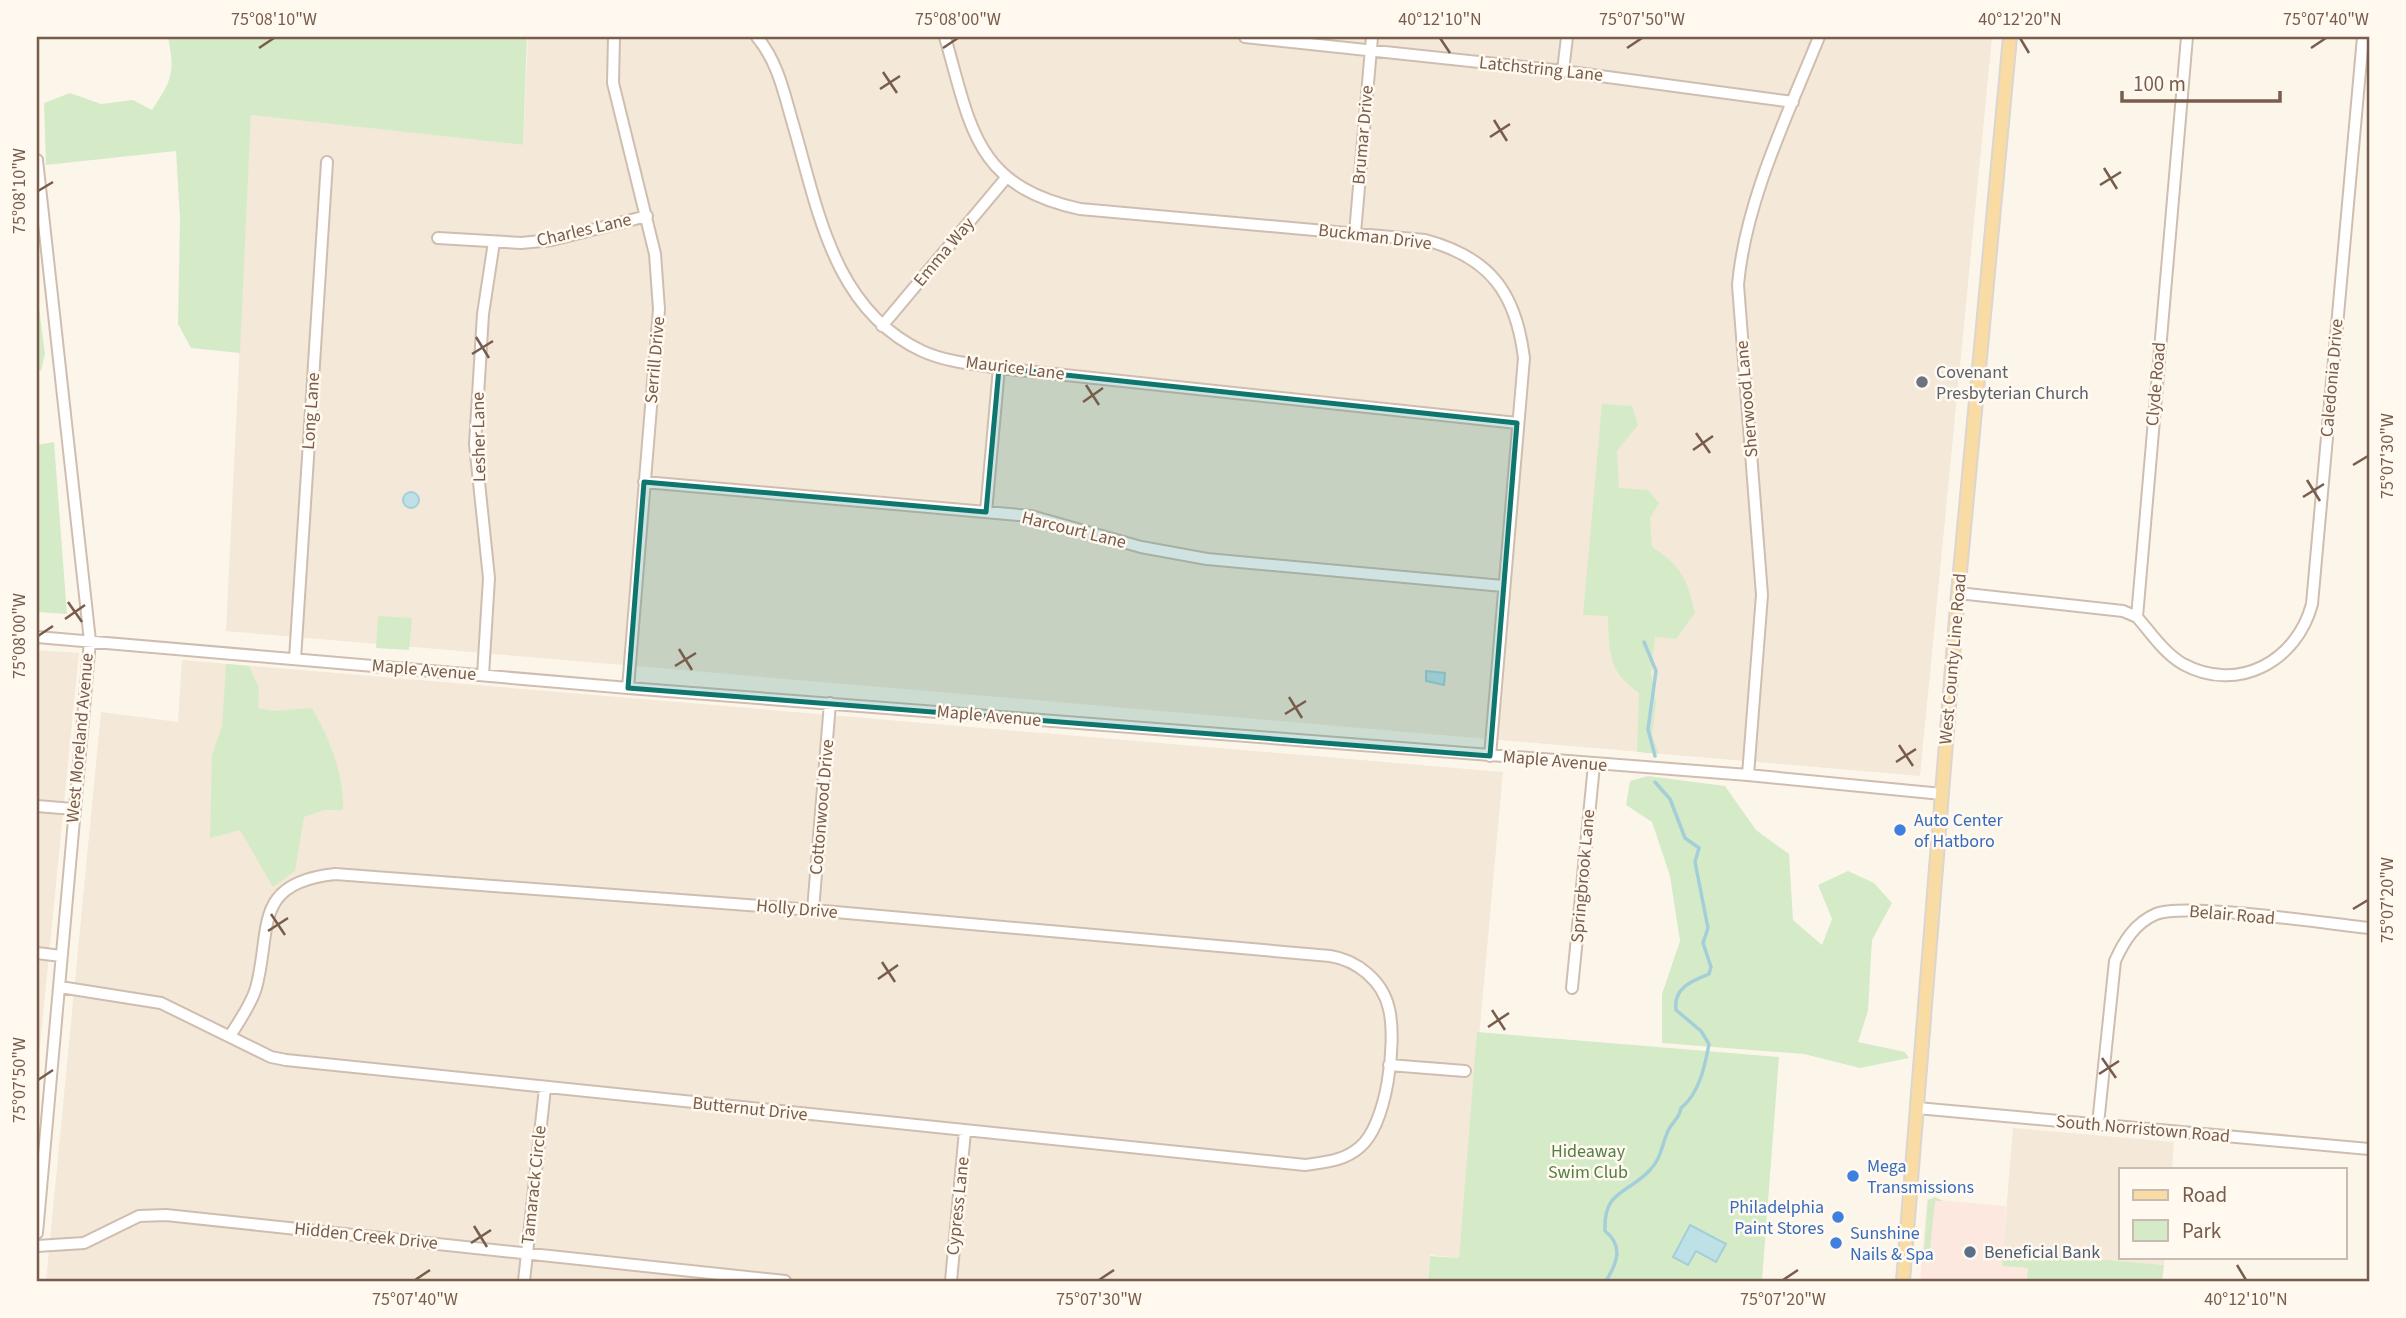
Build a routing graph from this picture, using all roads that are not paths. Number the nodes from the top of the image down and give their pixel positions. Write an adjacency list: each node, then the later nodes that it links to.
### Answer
1 (614, 37): 17 (street, Serrill Drive)
2 (757, 37): 21 (street, Maurice Lane)
3 (945, 37): 16 (street, Buckman Drive)
4 (1245, 37): 11 (street, Latchstring Lane)
5 (1372, 37): 11 (street, Brumar Drive)
6 (1567, 37): 12 (street)
7 (1819, 37): 13 (street, Sherwood Lane)
8 (2010, 37): 27 (main road, West County Line Road)
9 (2187, 37): 28 (street, Clyde Road)
10 (2363, 37): 28 (street, Caledonia Drive)
11 (1370, 52): 12 (street, Latchstring Lane); 18 (street, Brumar Drive)
12 (1563, 71): 13 (street, Latchstring Lane)
13 (1793, 102): 37 (street, Sherwood Lane)
14 (37, 160): 30 (street, West Moreland Avenue)
15 (327, 162): 31 (street, Long Lane)
16 (1006, 178): 18 (street, Buckman Drive); 21 (street, Emma Way)
17 (647, 216): 20 (street, Charles Lane); 24 (street, Serrill Drive)
18 (1355, 233): 23 (street, Buckman Drive)
19 (438, 238): 20 (street, Charles Lane)
20 (494, 242): 32 (street, Lesher Lane)
21 (882, 326): 22 (street, Maurice Lane)
22 (999, 368): 23 (street, Maurice Lane); 25 (street)
23 (1517, 423): 26 (street, Buckman Drive)
24 (644, 482): 25 (street, Harcourt Lane); 33 (street, Serrill Drive)
25 (986, 512): 26 (street, Harcourt Lane)
26 (1503, 586): 35 (street, Buckman Drive)
27 (1958, 593): 28 (street); 38 (main road, West County Line Road)
28 (2137, 617)
29 (37, 637): 30 (street, Maple Avenue)
30 (90, 641): 31 (street, Maple Avenue); 40 (street, West Moreland Avenue)
31 (295, 659): 32 (street, Maple Avenue)
32 (483, 675): 33 (street, Maple Avenue)
33 (628, 688): 34 (street, Maple Avenue)
34 (830, 703): 35 (street, Maple Avenue); 41 (street, Cottonwood Drive)
35 (1490, 756): 36 (street, Maple Avenue)
36 (1594, 765): 37 (street, Maple Avenue); 46 (street, Springbrook Lane)
37 (1748, 775): 38 (street, Maple Avenue)
38 (1942, 794): 53 (main road, West County Line Road)
39 (37, 806): 40 (street)
40 (74, 809): 44 (street, West Moreland Avenue)
41 (813, 910): 47 (street, Holly Drive); 48 (street, Holly Drive)
42 (2369, 928): 54 (street, Belair Road)
43 (37, 953): 44 (street)
44 (61, 956): 45 (street, West Moreland Avenue)
45 (60, 987): 47 (street, Butternut Drive); 52 (street, West Moreland Avenue)
46 (1572, 988)
47 (230, 1036): 50 (street, Butternut Drive)
48 (1389, 1065): 49 (street); 55 (street, Butternut Drive)
49 (1465, 1071)
50 (545, 1088): 55 (street, Butternut Drive); 59 (street, Tamarack Circle)
51 (37, 1094): 52 (street)
52 (50, 1094): 57 (street, West Moreland Avenue)
53 (1917, 1108): 54 (street, South Norristown Road); 63 (main road, West County Line Road)
54 (2098, 1124): 56 (street, South Norristown Road)
55 (965, 1132): 62 (street, Cypress Lane)
56 (2369, 1149)
57 (37, 1233)
58 (37, 1247): 59 (street, Hidden Creek Drive)
59 (527, 1252): 60 (street, Tamarack Circle); 61 (street, Hidden Creek Drive)
60 (524, 1281)
61 (783, 1281)
62 (951, 1281)
63 (1903, 1281)

